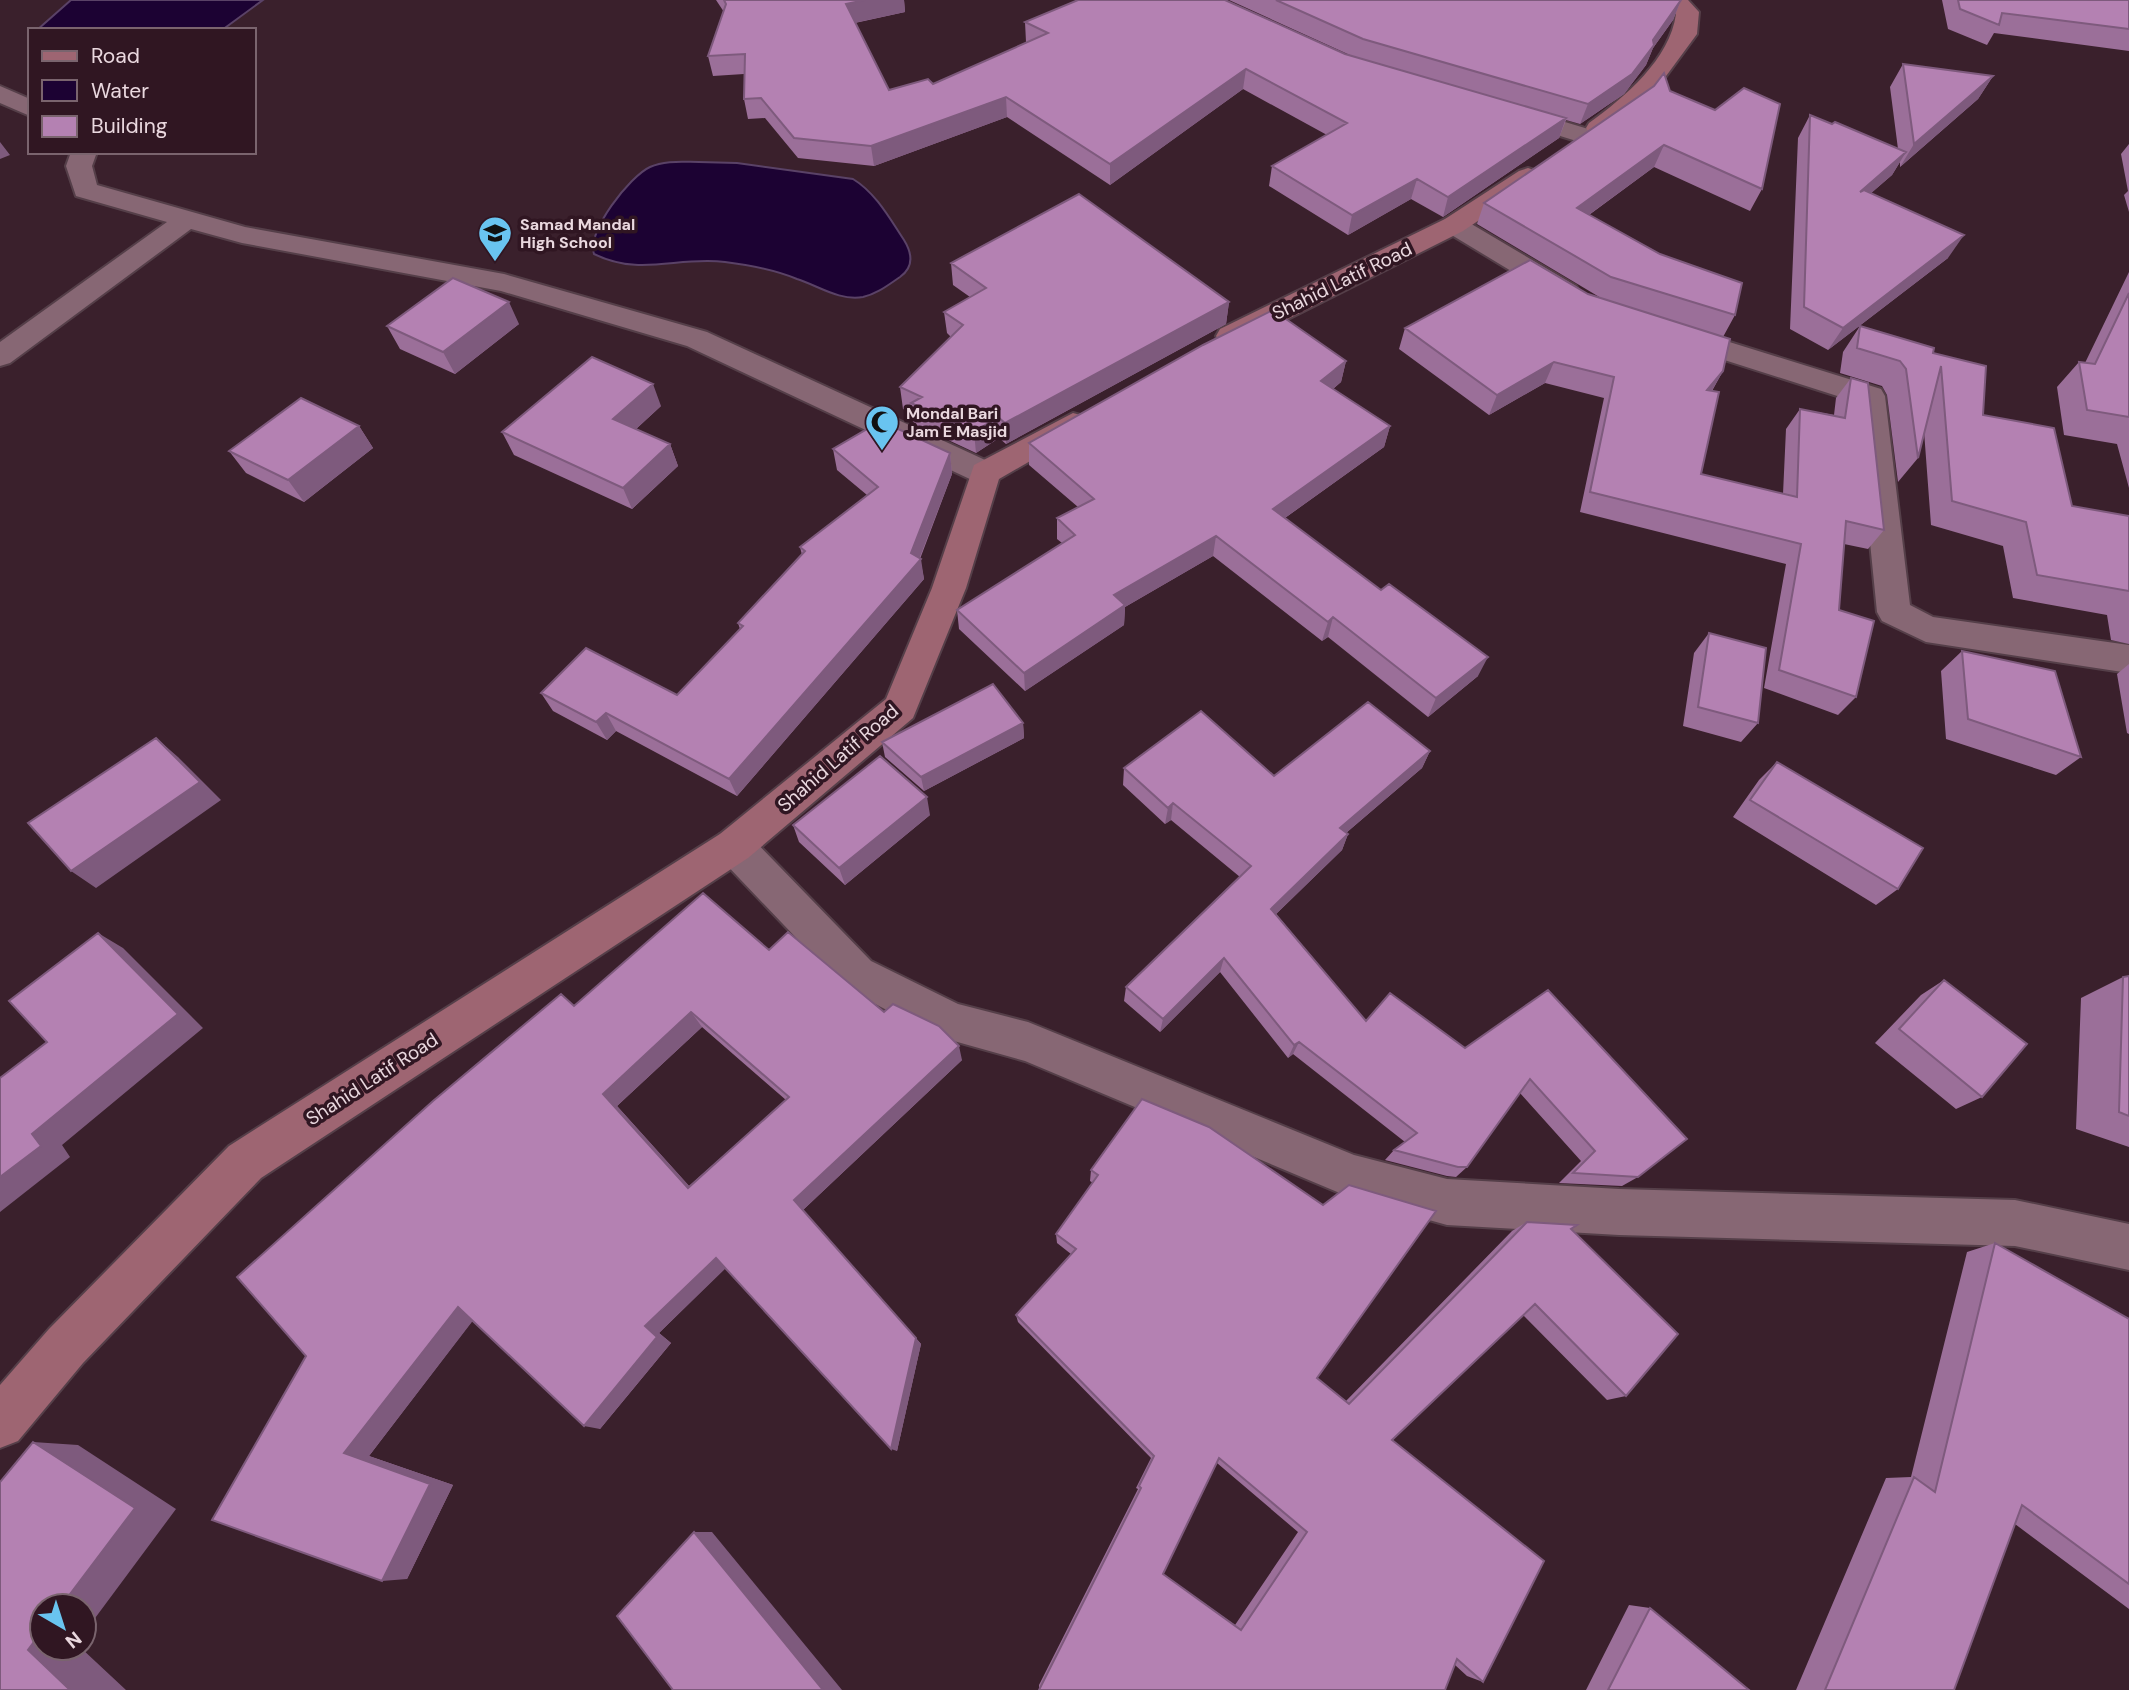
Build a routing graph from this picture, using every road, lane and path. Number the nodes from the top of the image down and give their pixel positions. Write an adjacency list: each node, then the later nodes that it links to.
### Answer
1 (1675, 0): 5 (street, Shahid Latif Road)
2 (0, 93): 3 (street)
3 (28, 108)
4 (1495, 108): 5 (street)
5 (1586, 136): 8 (street, Shahid Latif Road)
6 (83, 154): 7 (street)
7 (185, 221): 12 (street); 14 (street)
8 (1454, 225): 9 (street); 11 (street, Shahid Latif Road)
9 (1591, 307)
10 (1657, 328): 15 (street)
11 (1201, 351)
12 (0, 356)
13 (1105, 405): 14 (street)
14 (985, 473): 16 (street, Shahid Latif Road)
15 (2129, 659)
16 (734, 846): 17 (street); 18 (street, Shahid Latif Road)
17 (2129, 1247)
18 (0, 1423)

